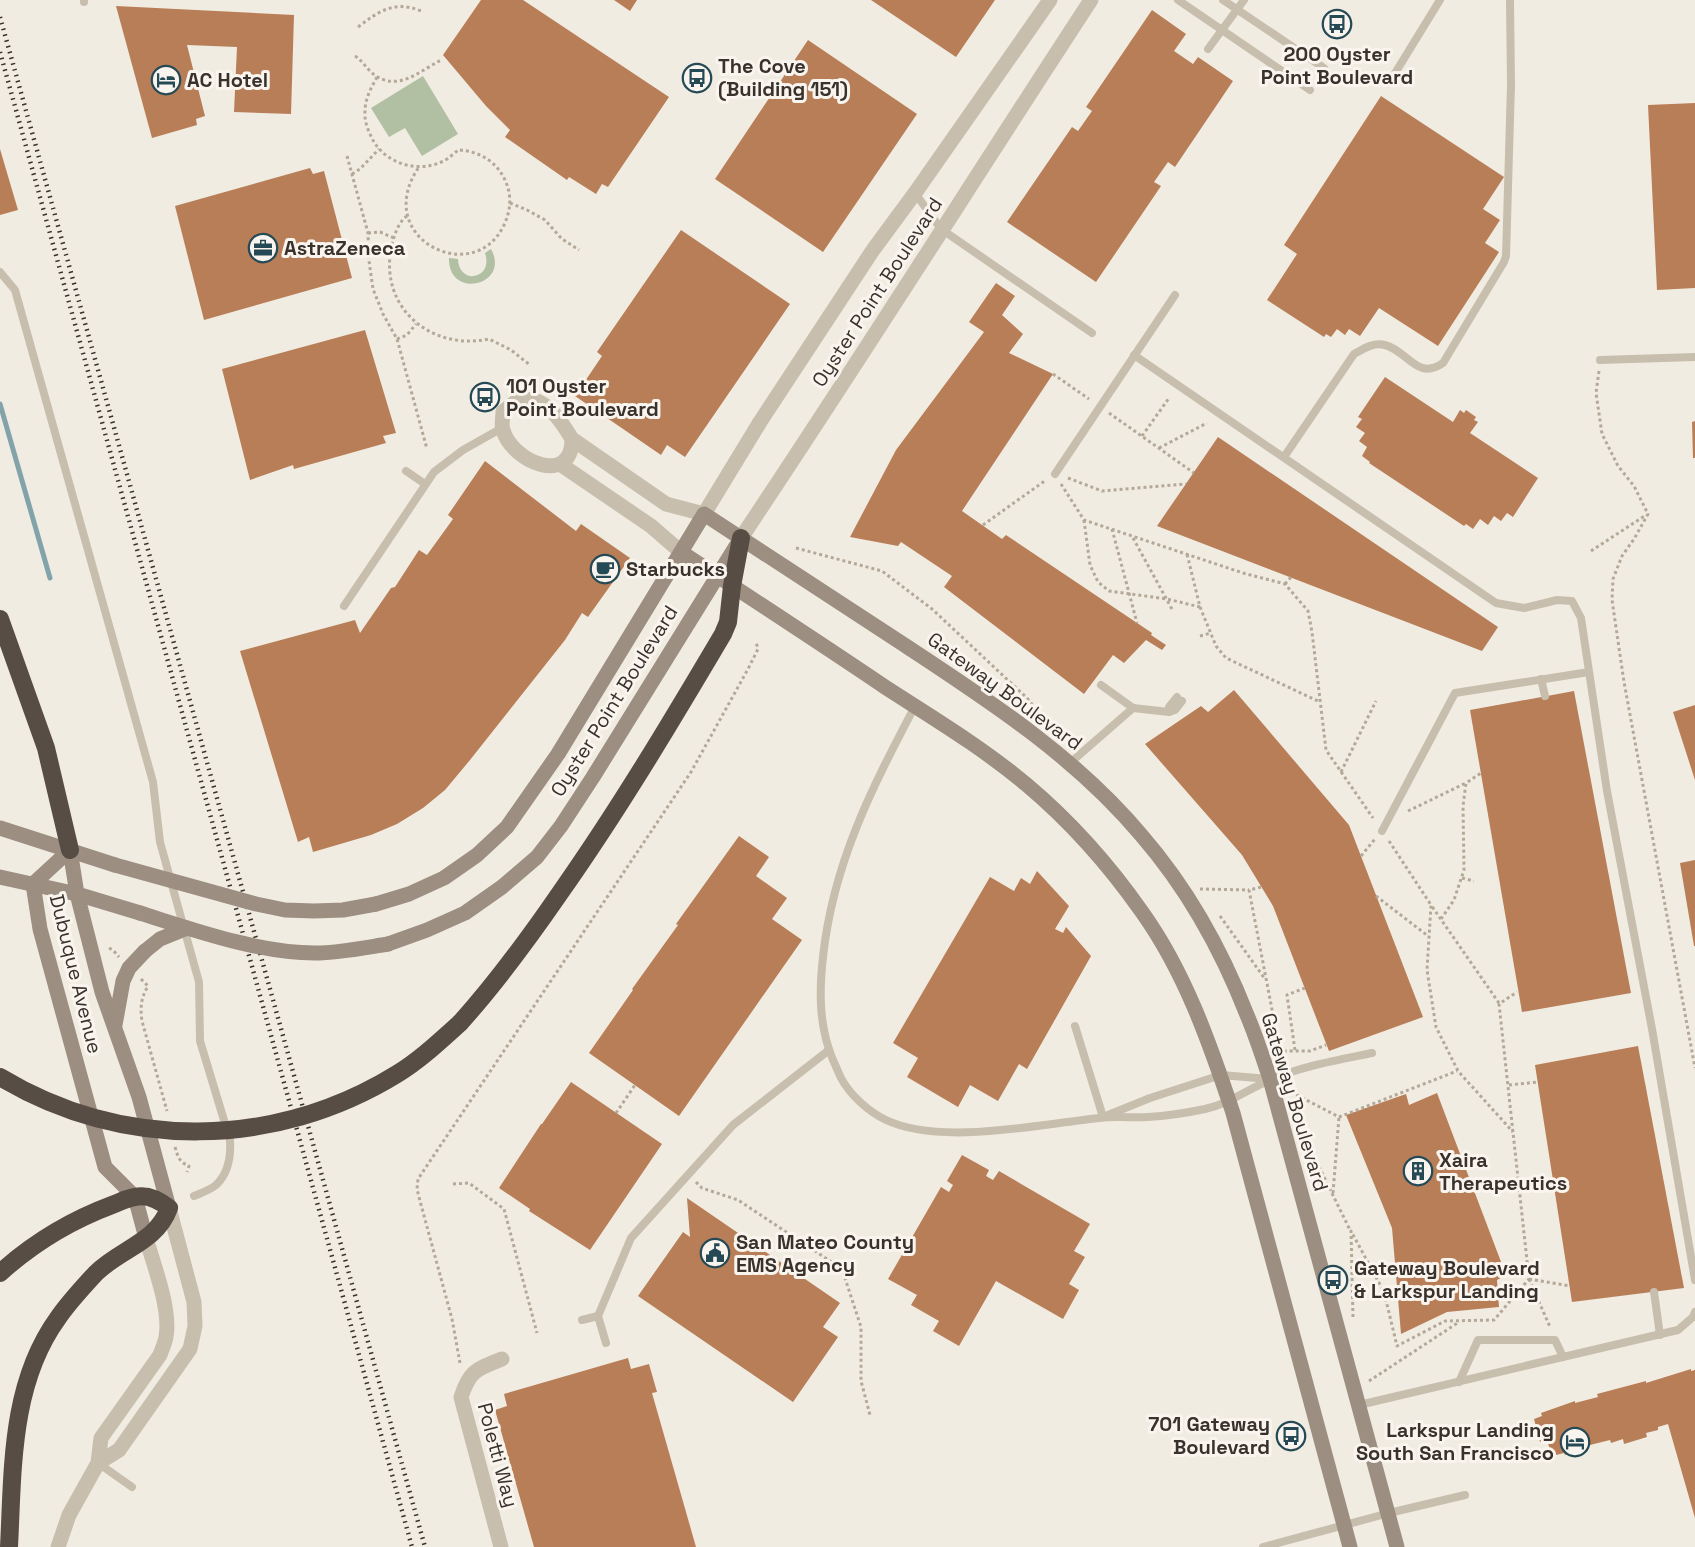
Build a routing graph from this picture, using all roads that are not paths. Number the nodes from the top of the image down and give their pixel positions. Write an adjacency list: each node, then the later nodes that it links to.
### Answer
1 (1050, 0): 14 (street, Oyster Point Boulevard)
2 (1091, 0): 15 (street, Oyster Point Boulevard)
3 (1178, 0): 9 (lane)
4 (1223, 0): 8 (lane)
5 (1244, 0): 8 (lane)
6 (1440, 0): 12 (lane)
7 (1510, 0): 24 (lane)
8 (1237, 9): 9 (lane); 11 (lane)
9 (1222, 30): 10 (lane); 13 (lane)
10 (1208, 49)
11 (1324, 68)
12 (1389, 83)
13 (1310, 90)
14 (915, 193): 15 (lane); 29 (street, Oyster Point Boulevard)
15 (941, 229): 18 (lane); 30 (street, Oyster Point Boulevard)
16 (0, 273): 60 (lane)
17 (1175, 295): 19 (lane)
18 (1092, 333)
19 (1134, 355): 24 (lane); 27 (lane)
20 (1695, 357): 21 (lane)
21 (1600, 360)
22 (501, 428): 23 (street); 25 (street); 28 (lane)
23 (572, 439): 25 (street); 29 (street)
24 (1284, 457): 35 (lane)
25 (560, 464): 31 (street)
26 (406, 471): 28 (lane)
27 (1055, 474)
28 (425, 483): 33 (lane)
29 (704, 514): 30 (main road, Gateway Boulevard); 31 (main road, Oyster Point Boulevard)
30 (741, 538): 32 (highway); 42 (main road, Gateway Boulevard)
31 (681, 552): 32 (main road); 45 (main road, Oyster Point Boulevard, bridge)
32 (725, 581): 40 (main road); 49 (main road, Oyster Point Boulevard, bridge); 55 (highway, bridge)
33 (344, 606)
34 (0, 619): 45 (highway)
35 (1589, 672): 36 (lane); 64 (lane)
36 (1541, 679): 38 (lane); 44 (lane)
37 (1101, 685): 41 (lane)
38 (1545, 696)
39 (1180, 699): 41 (lane)
40 (915, 706): 52 (lane); 54 (main road)
41 (1133, 708): 42 (lane)
42 (1070, 763): 56 (main road, Gateway Boulevard)
43 (0, 828): 45 (main road, Oyster Point Boulevard)
44 (1382, 831)
45 (70, 850): 47 (main road, Dubuque Avenue); 48 (main road, Dubuque Avenue)
46 (0, 877): 47 (main road, Oyster Point Boulevard)
47 (33, 884): 48 (main road, Oyster Point Boulevard); 59 (main road, Dubuque Avenue)
48 (77, 894): 49 (main road, Oyster Point Boulevard, bridge); 50 (main road, Dubuque Avenue)
49 (187, 928): 50 (main road, bridge)
50 (115, 1025): 61 (main road, Dubuque Avenue)
51 (1075, 1026): 58 (lane)
52 (829, 1050): 58 (lane); 67 (lane)
53 (1372, 1053): 56 (lane)
54 (1221, 1075): 56 (lane); 57 (main road); 58 (lane)
55 (0, 1077)
56 (1270, 1079): 57 (lane); 74 (main road, Gateway Boulevard)
57 (1229, 1102): 58 (lane); 79 (main road)
58 (1103, 1117)
59 (135, 1197): 61 (highway); 62 (main road, Dubuque Avenue); 63 (highway)
60 (194, 1197)
61 (169, 1208): 62 (highway); 75 (street, Dubuque Avenue)
62 (146, 1238): 75 (street, Dubuque Avenue); 80 (highway)
63 (0, 1273)
64 (1695, 1280)
65 (1654, 1292): 69 (lane)
66 (1695, 1312): 69 (lane)
67 (598, 1316): 68 (lane); 70 (lane)
68 (582, 1320)
69 (1660, 1335): 71 (lane)
70 (606, 1342)
71 (1563, 1357): 73 (lane); 73 (lane)
72 (502, 1359): 82 (street, Poletti Way)
73 (1459, 1382): 74 (lane)
74 (1359, 1405): 78 (main road, Gateway Boulevard)
75 (98, 1463): 76 (lane); 81 (street, Dubuque Avenue)
76 (132, 1487)
77 (1465, 1496): 78 (lane)
78 (1389, 1513): 79 (lane); 85 (main road, Gateway Boulevard)
79 (1345, 1524): 83 (lane); 84 (main road)
80 (9, 1547)
81 (57, 1547)
82 (501, 1547)
83 (1263, 1547)
84 (1350, 1547)
85 (1397, 1547)

